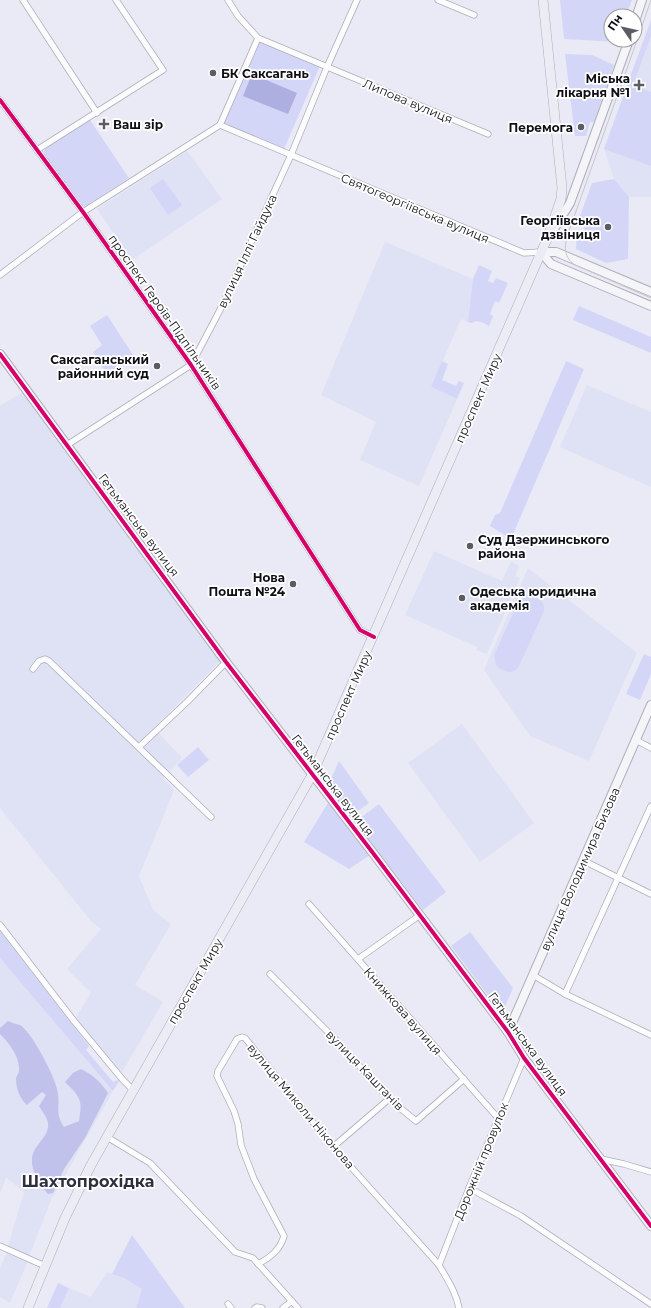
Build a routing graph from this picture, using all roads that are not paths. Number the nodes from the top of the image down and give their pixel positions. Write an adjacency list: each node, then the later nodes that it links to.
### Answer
1 (22, 0): 12 (street)
2 (116, 0): 12 (street)
3 (228, 0): 8 (street)
4 (357, 0): 10 (street, вулиця Іллі Гайдука)
5 (438, 0): 7 (street)
6 (543, 0): 18 (main road, проспект Миру)
7 (474, 16)
8 (258, 38): 10 (street, Липова вулиця); 13 (street)
9 (626, 48): 18 (street)
10 (327, 67): 14 (street, Липова вулиця); 16 (street, вулиця Іллі Гайдука)
11 (0, 100): 15 (street, проспект Героїв-Підпільників)
12 (97, 113): 15 (street)
13 (220, 125): 16 (street, Святогеоргіївська вулиця); 17 (street)
14 (488, 134)
15 (37, 150): 17 (street, проспект Героїв-Підпільників)
16 (291, 155): 19 (street, Святогеоргіївська вулиця); 24 (street, вулиця Іллі Гайдука)
17 (83, 212): 20 (street); 24 (street, проспект Героїв-Підпільників)
18 (547, 239): 19 (main road, проспект Миру)
19 (541, 252): 21 (street, Святогеоргіївська вулиця); 22 (street); 26 (main road, проспект Миру)
20 (0, 275)
21 (651, 292)
22 (651, 306)
23 (0, 354): 25 (street, Гетьманська вулиця)
24 (191, 365): 25 (street, вулиця Іллі Гайдука); 26 (street, проспект Героїв-Підпільників)
25 (67, 445): 27 (street, Гетьманська вулиця)
26 (374, 637): 33 (main road, проспект Миру)
27 (226, 662): 31 (street); 33 (street, Гетьманська вулиця)
28 (33, 669): 31 (street)
29 (651, 706): 30 (street, вулиця Володимира Бизова)
30 (636, 740): 32 (street); 36 (street, вулиця Володимира Бизова)
31 (139, 747): 35 (street)
32 (651, 748)
33 (312, 775): 40 (street, Гетьманська вулиця); 50 (main road, проспект Миру)
34 (651, 806): 37 (street)
35 (211, 817)
36 (584, 861): 37 (street); 44 (street, вулиця Володимира Бизова)
37 (617, 878): 38 (street); 45 (street)
38 (651, 894)
39 (309, 904): 42 (street, Книжкова вулиця)
40 (420, 915): 42 (street); 46 (street, Гетьманська вулиця)
41 (0, 925): 50 (street)
42 (358, 960): 49 (street, Книжкова вулиця)
43 (270, 974): 51 (street, вулиця Каштанів)
44 (533, 975): 45 (street); 46 (street, вулиця Володимира Бизова)
45 (565, 994): 47 (street)
46 (508, 1032): 48 (street, Гетьманська вулиця)
47 (651, 1035)
48 (524, 1058): 52 (street, Дорожній провулок); 55 (street, Гетьманська вулиця)
49 (464, 1079): 51 (street, вулиця Каштанів); 52 (street, Книжкова вулиця)
50 (133, 1090): 53 (main road, проспект Миру)
51 (389, 1099): 54 (street)
52 (498, 1118): 57 (street, Дорожній провулок)
53 (107, 1137): 60 (street); 62 (main road, проспект Миру)
54 (333, 1147): 60 (street, вулиця Миколи Ніконова); 61 (street, вулиця Миколи Ніконова)
55 (601, 1159): 56 (street); 58 (street, Гетьманська вулиця)
56 (651, 1172)
57 (469, 1188): 61 (street, Дорожній провулок); 64 (street)
58 (651, 1226)
59 (0, 1246): 62 (street)
60 (258, 1264): 63 (street)
61 (439, 1265): 70 (street, вулиця Миколи Ніконова)
62 (45, 1266): 65 (main road, проспект Миру)
63 (292, 1301): 68 (street); 69 (street)
64 (651, 1304)
65 (28, 1308)
66 (255, 1308): 67 (street)
67 (262, 1308)
68 (283, 1308)
69 (298, 1308)
70 (459, 1308)

